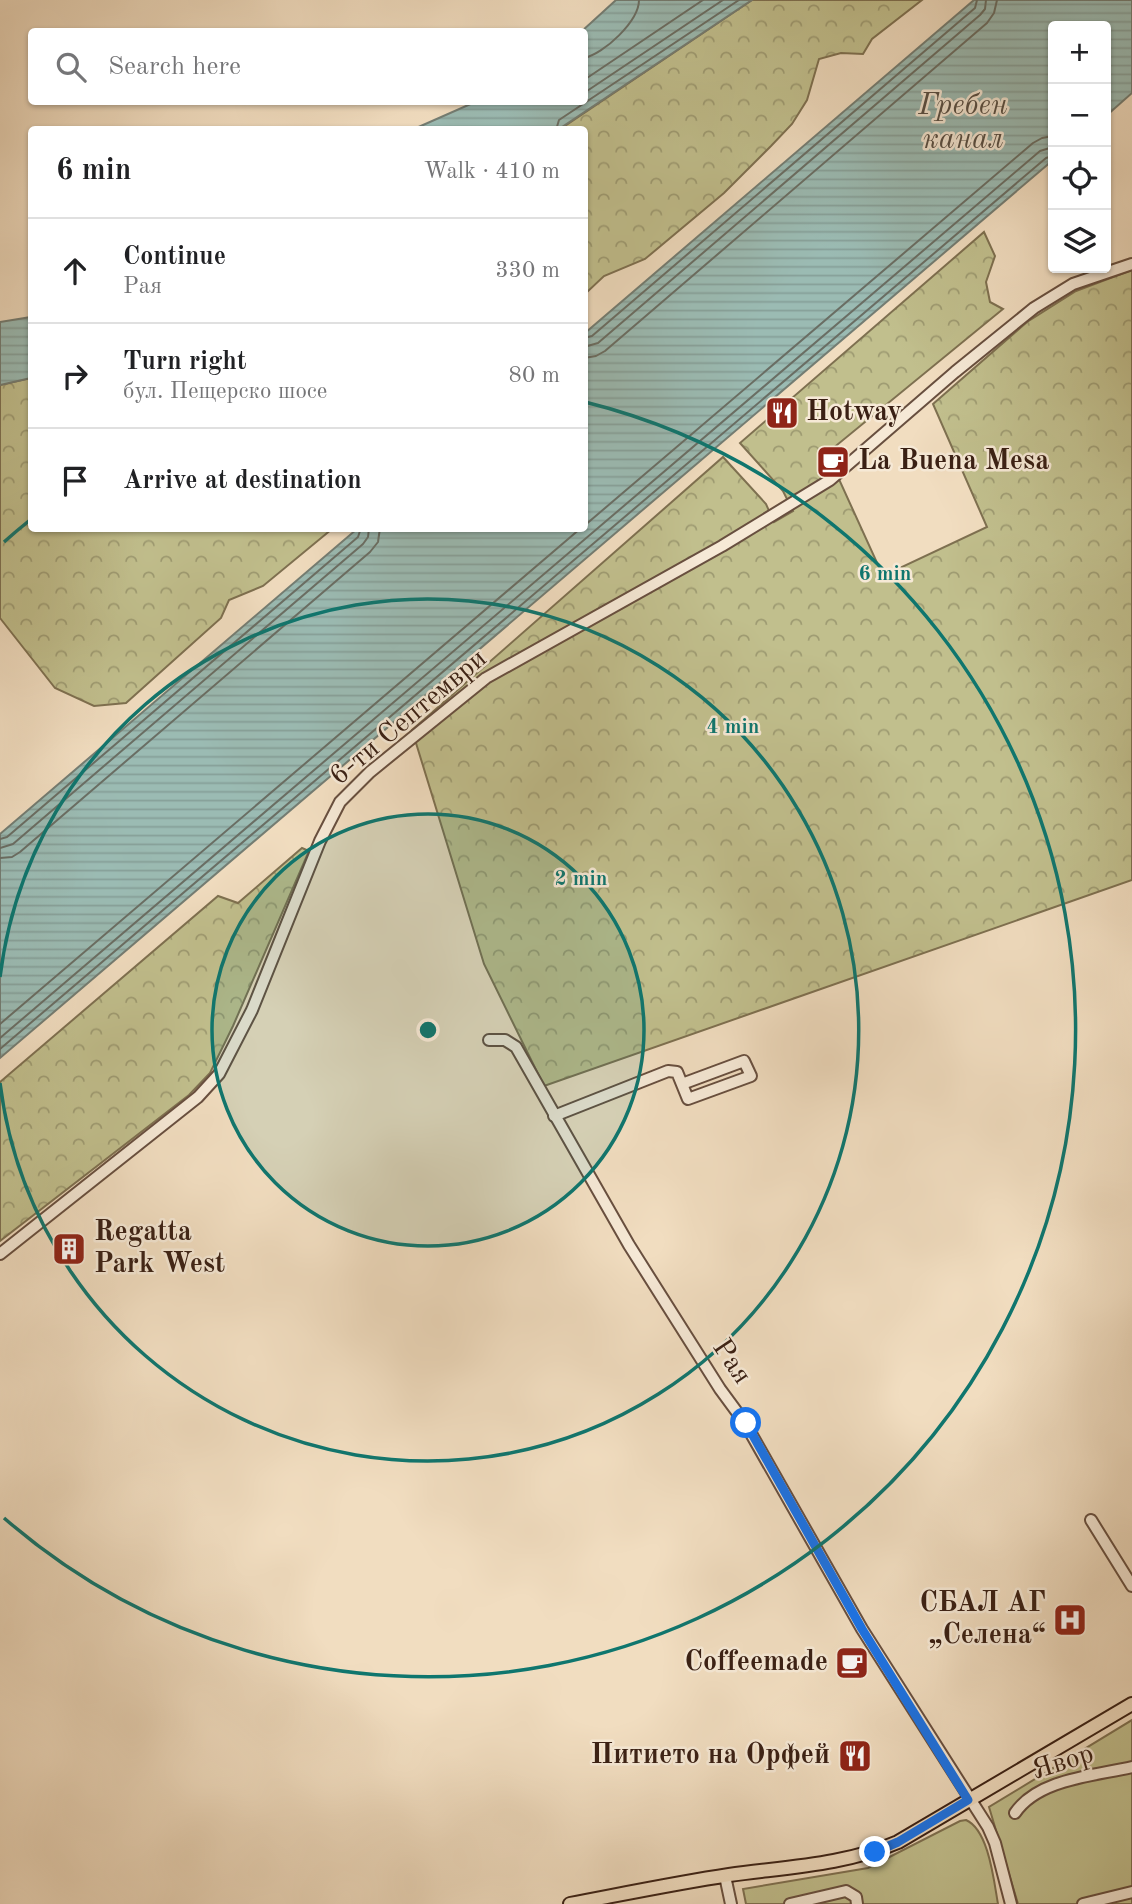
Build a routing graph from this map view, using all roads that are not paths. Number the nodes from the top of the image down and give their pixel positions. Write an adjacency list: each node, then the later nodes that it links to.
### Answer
1 (1132, 264): 5 (street, 6-ти Септември)
2 (489, 1040): 4 (street, Рая)
3 (682, 1084): 3 (street); 4 (street)
4 (554, 1116): 10 (street, Рая)
5 (0, 1254)
6 (1091, 1520): 7 (street)
7 (1132, 1586)
8 (1132, 1704): 10 (main road)
9 (1132, 1767): 11 (street, Явор)
10 (968, 1800): 12 (main road); 18 (street)
11 (1015, 1813)
12 (725, 1876): 14 (main road); 15 (street)
13 (1132, 1892): 19 (street)
14 (570, 1904)
15 (731, 1904)
16 (790, 1904): 17 (street)
17 (857, 1904)
18 (1011, 1904)
19 (1083, 1904)

